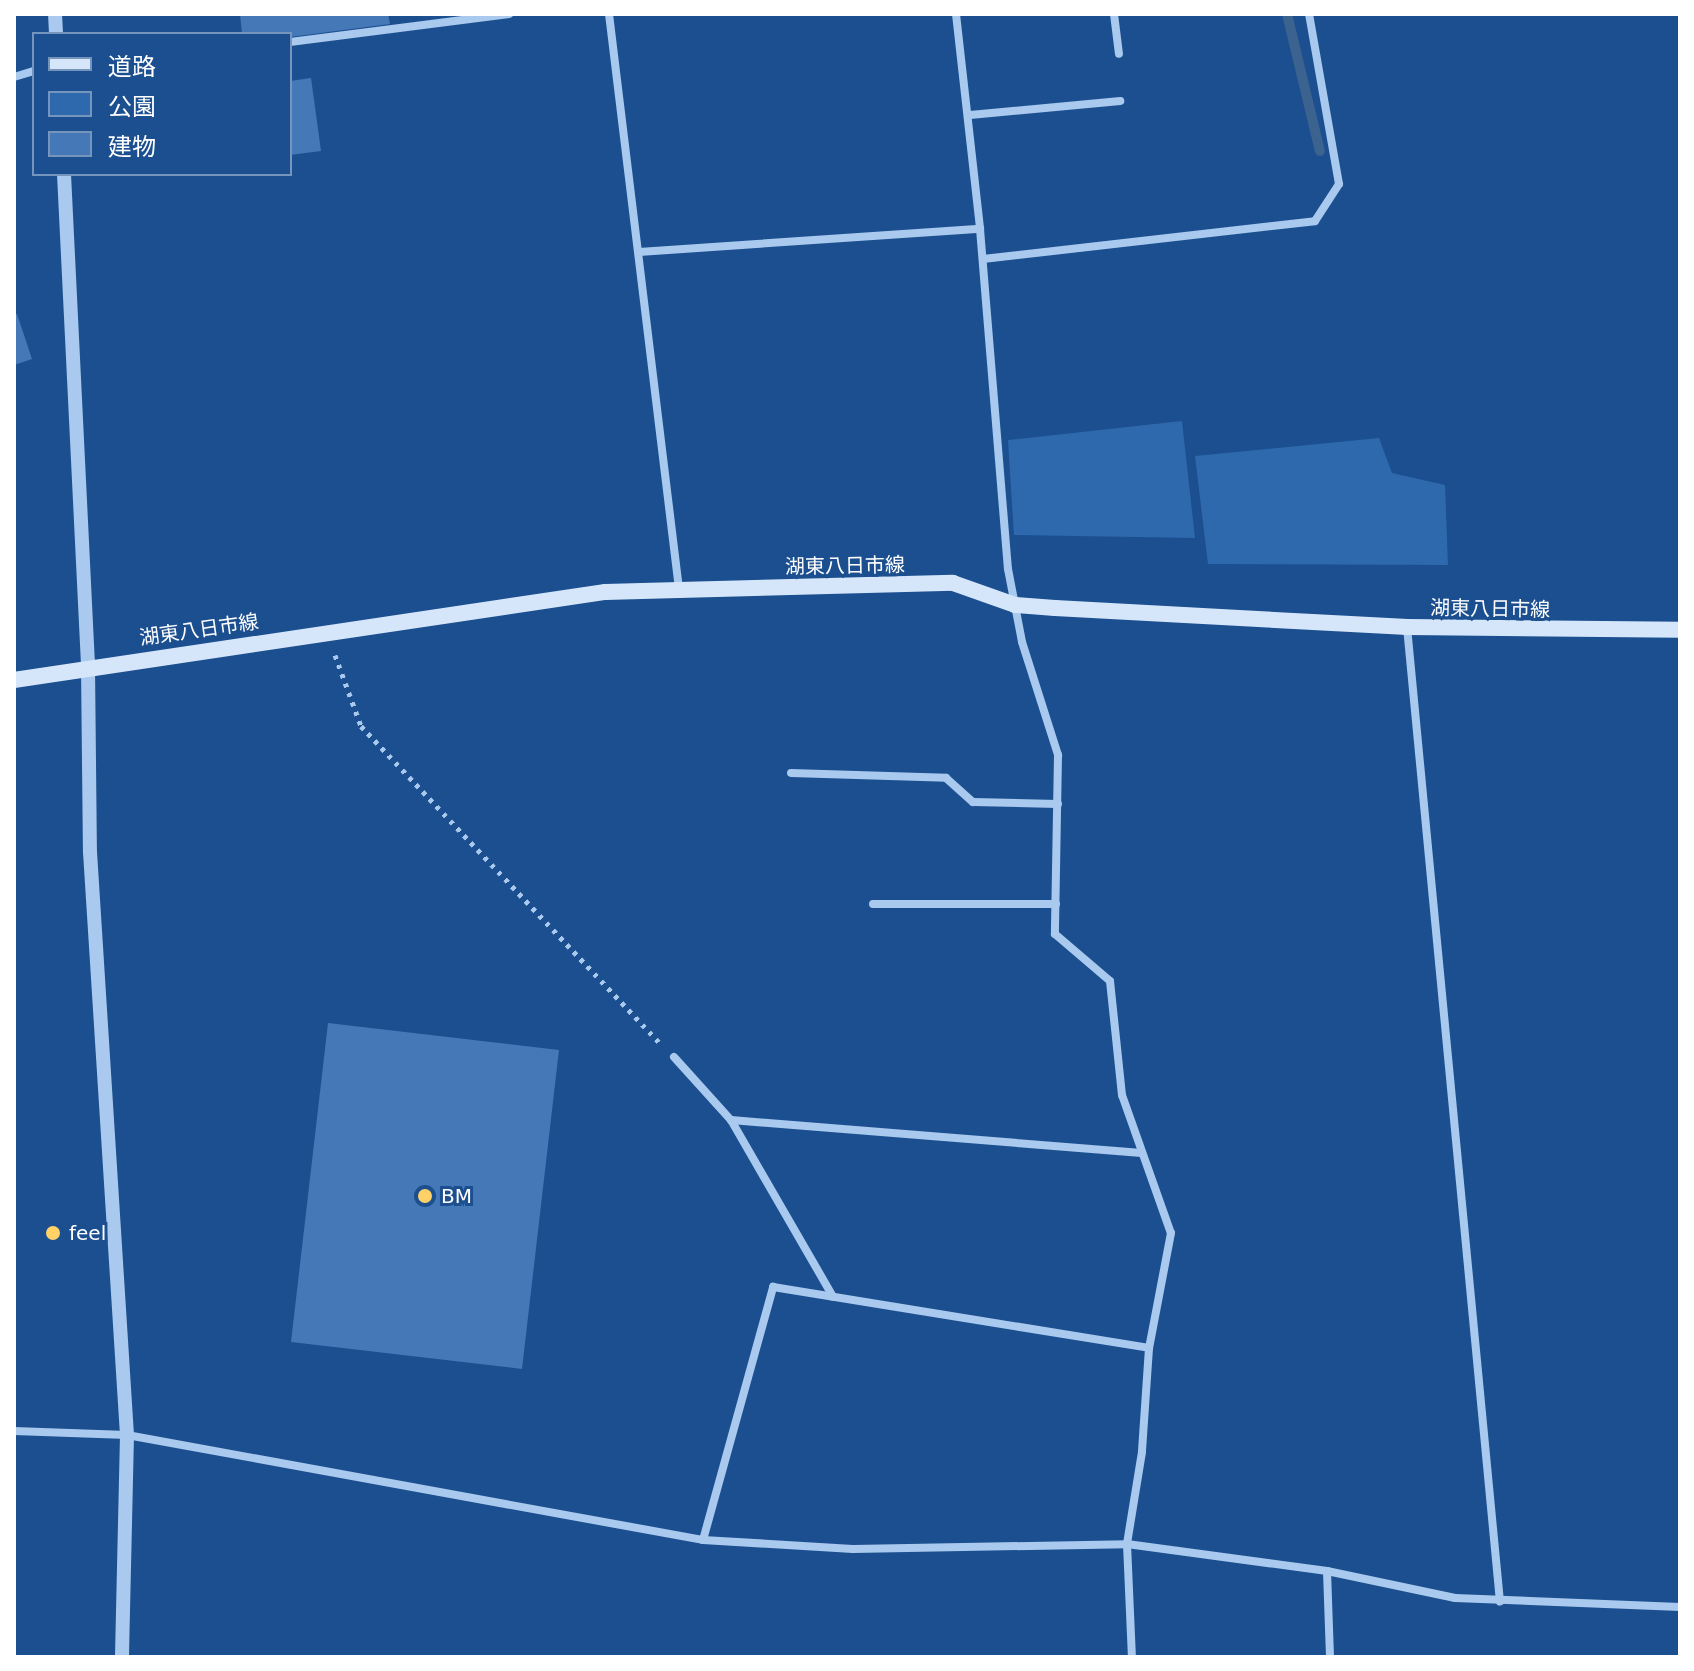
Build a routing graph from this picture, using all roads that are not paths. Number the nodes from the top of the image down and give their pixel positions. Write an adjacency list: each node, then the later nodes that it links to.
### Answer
1 (509, 14): 6 (street)
2 (609, 14): 12 (street)
3 (956, 14): 9 (street)
4 (1114, 14): 7 (street)
5 (1309, 14): 13 (street)
6 (292, 42)
7 (1119, 54)
8 (1120, 101): 9 (street)
9 (970, 115): 11 (street)
10 (64, 176): 18 (street)
11 (980, 229): 12 (street); 13 (street)
12 (639, 252): 14 (street)
13 (983, 259): 15 (street)
14 (679, 590): 15 (main road, 湖東八日市線); 18 (main road, 湖東八日市線)
15 (1015, 605): 16 (main road, 湖東八日市線); 21 (street)
16 (1407, 627): 17 (main road, 湖東八日市線); 34 (street)
17 (1680, 630)
18 (88, 667): 19 (main road, 湖東八日市線); 30 (street)
19 (14, 680)
20 (791, 773): 21 (street)
21 (1058, 804): 23 (street)
22 (873, 904): 23 (street)
23 (1056, 904): 26 (street)
24 (674, 1057): 25 (street)
25 (731, 1120): 26 (street); 27 (street)
26 (1142, 1153): 28 (street)
27 (833, 1297): 28 (street); 31 (street)
28 (1149, 1348): 32 (street)
29 (14, 1431): 30 (street)
30 (127, 1435): 31 (street); 36 (street)
31 (703, 1540): 32 (street)
32 (1127, 1544): 33 (street); 37 (street)
33 (1327, 1571): 34 (street); 38 (street)
34 (1500, 1602): 35 (street)
35 (1680, 1607)
36 (122, 1657)
37 (1132, 1657)
38 (1330, 1657)

